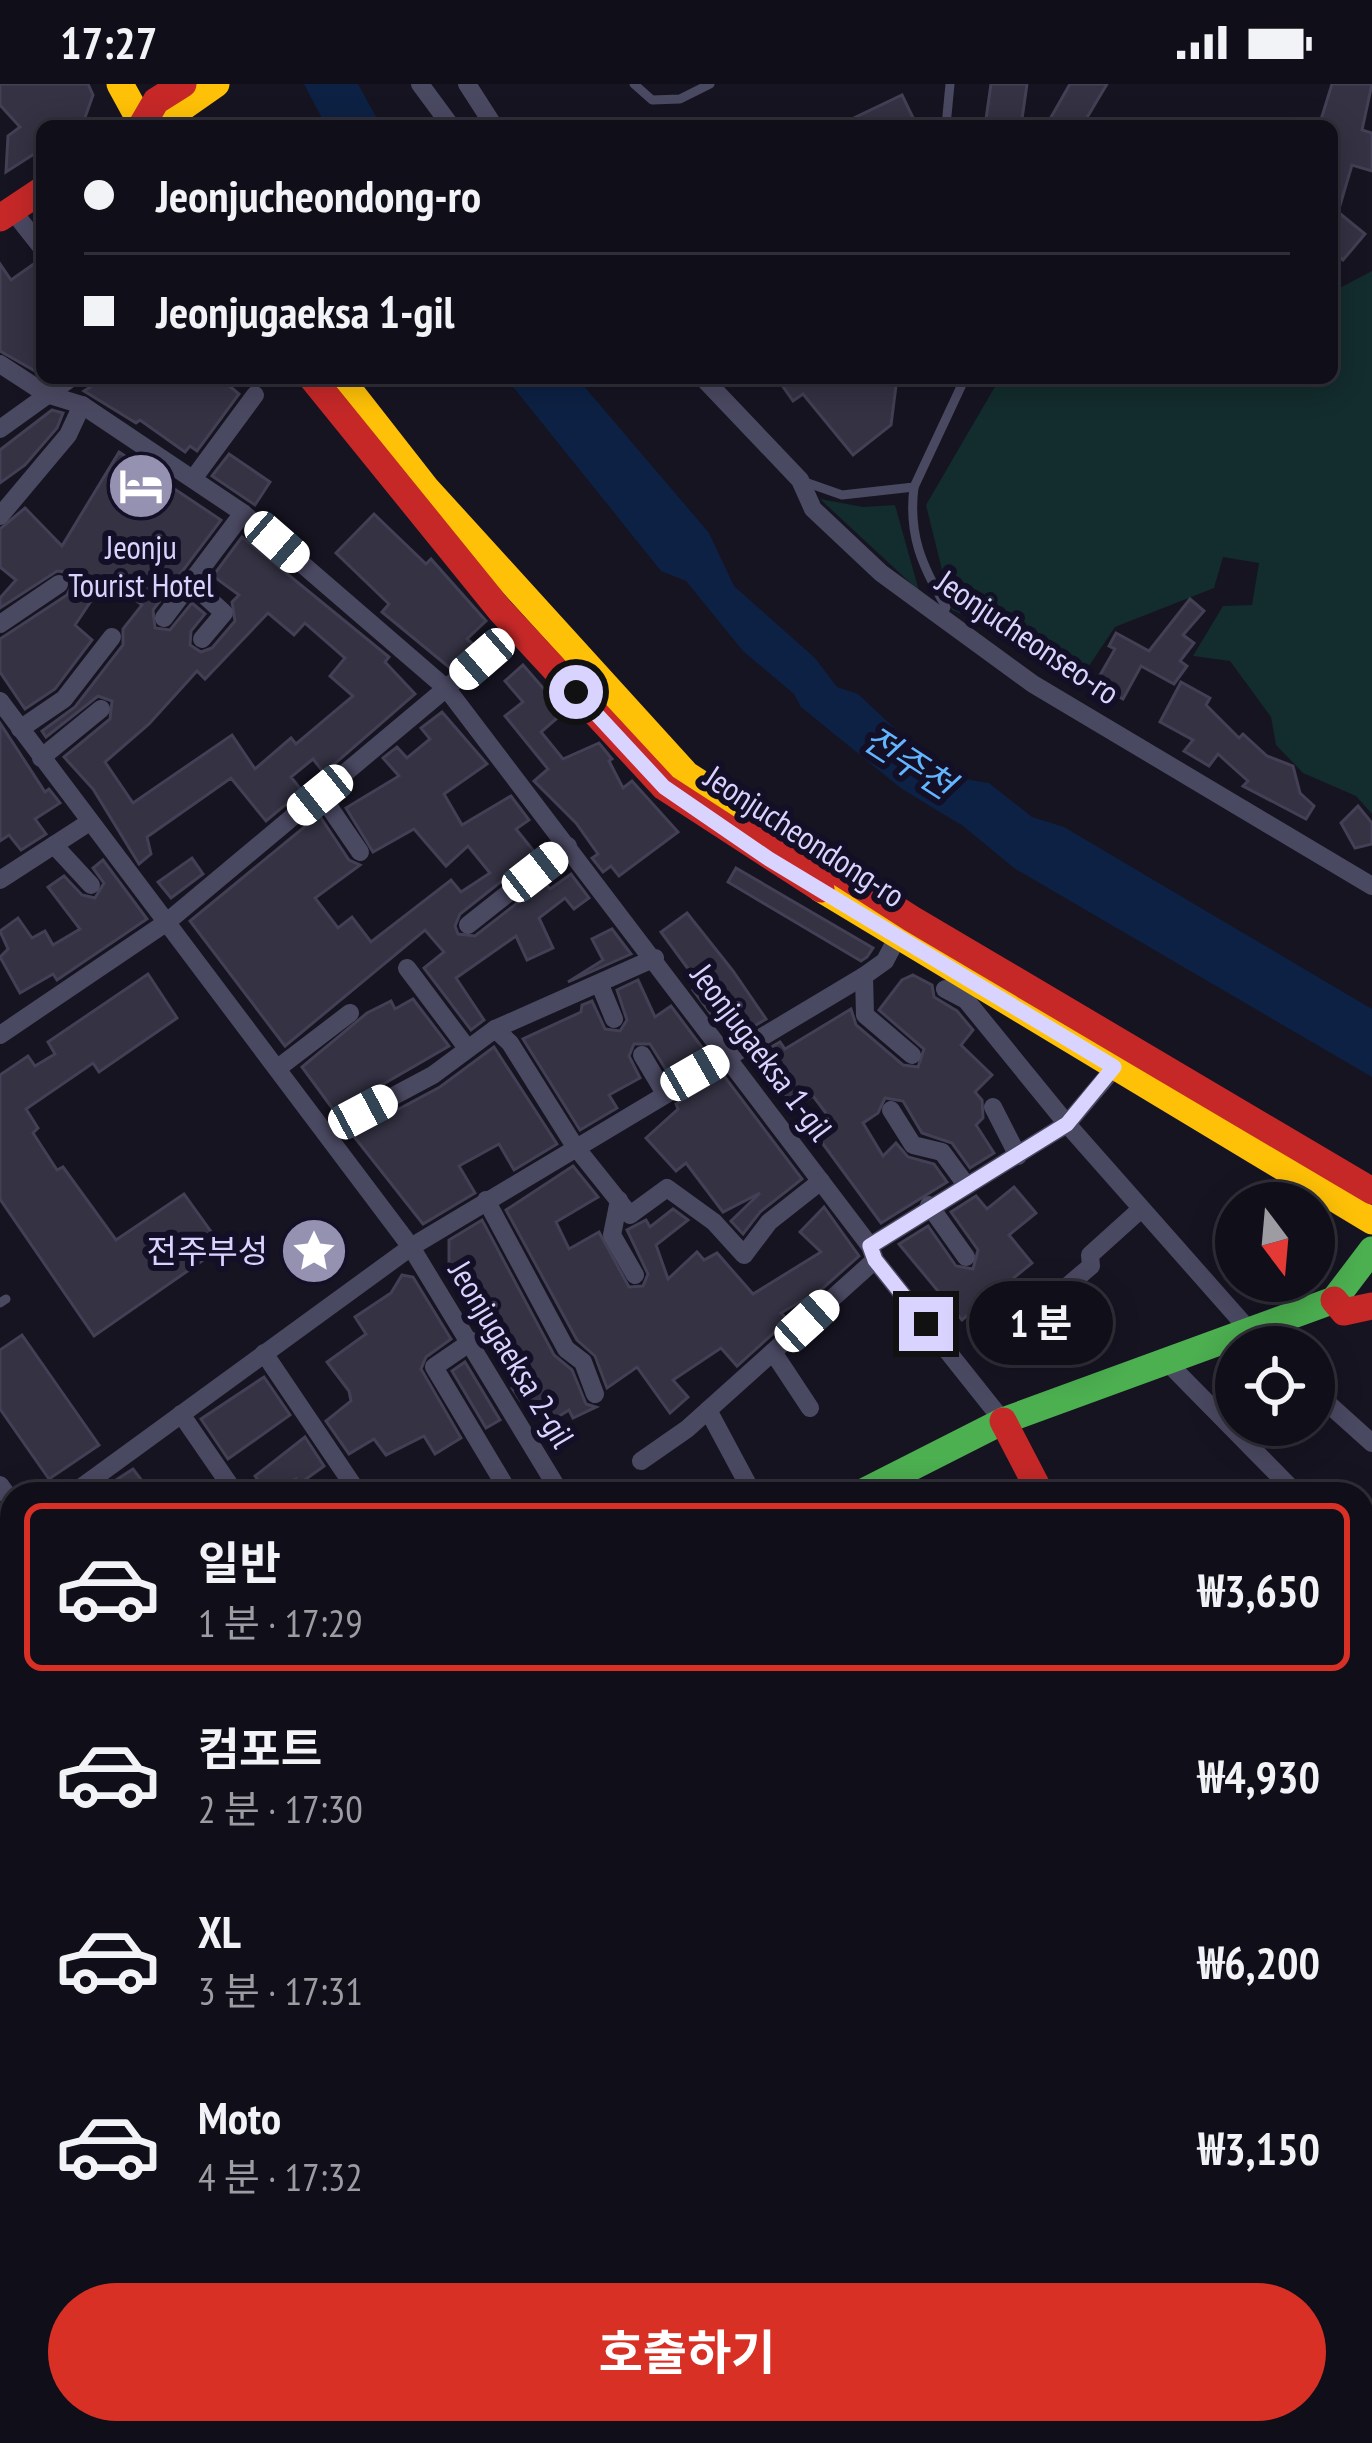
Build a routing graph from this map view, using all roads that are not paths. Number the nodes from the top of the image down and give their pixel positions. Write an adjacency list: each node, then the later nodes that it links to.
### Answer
1 (120, 84): 9 (street)
2 (216, 84): 8 (street)
3 (420, 84): 10 (street)
4 (467, 84): 11 (street)
5 (634, 84): 6 (lane)
6 (710, 84)
7 (950, 84): 12 (lane)
8 (185, 91): 9 (street)
9 (152, 115)
10 (447, 120)
11 (490, 120)
12 (947, 120)
13 (36, 194): 14 (street)
14 (6, 214): 15 (street)
15 (36, 242)
16 (0, 364): 22 (street, Jeonjugaeksa 1-gil)
17 (62, 384): 22 (street)
18 (317, 384): 36 (street, Jeonjucheondong-ro)
19 (345, 384): 79 (street, Jeonjucheondong-ro)
20 (709, 384): 27 (street, Jeonjucheonseo-ro)
21 (961, 384): 28 (lane)
22 (46, 394): 24 (street, Jeonjugaeksa 1-gil); 25 (street)
23 (255, 395): 26 (street)
24 (82, 405): 26 (street, Jeonjugaeksa 1-gil); 30 (street)
25 (0, 429)
26 (193, 479): 29 (street, Jeonjugaeksa 1-gil)
27 (800, 480): 28 (lane); 33 (street, Jeonjucheonseo-ro)
28 (914, 487): 33 (lane)
29 (243, 513): 31 (street); 39 (street, Jeonjugaeksa 1-gil)
30 (0, 516)
31 (190, 583): 34 (street); 38 (street)
32 (59, 584): 35 (street)
33 (942, 617): 51 (street, Jeonjucheonseo-ro)
34 (164, 618)
35 (0, 624)
36 (517, 629): 39 (street); 54 (street, Jeonjucheondong-ro)
37 (112, 638): 42 (street)
38 (202, 639)
39 (447, 689): 44 (street); 47 (street, Jeonjugaeksa 1-gil)
40 (0, 701): 42 (street, Jeonjugaeksa 2-gil)
41 (101, 709): 43 (street)
42 (20, 729): 43 (street, Jeonjugaeksa 2-gil)
43 (41, 758): 45 (street, Jeonjugaeksa 2-gil)
44 (320, 795): 48 (street); 52 (street)
45 (88, 823): 46 (street); 52 (street, Jeonjugaeksa 2-gil)
46 (54, 845): 49 (street); 50 (street)
47 (568, 846): 53 (street); 55 (street, Jeonjugaeksa 1-gil)
48 (360, 851)
49 (0, 880)
50 (91, 885)
51 (1372, 886)
52 (167, 922): 63 (street); 69 (street, Jeonjugaeksa 2-gil)
53 (468, 925)
54 (897, 938): 57 (street, Jeonjugaeksa 2-gil); 68 (street, Jeonjucheondong-ro)
55 (655, 958): 58 (street, Jeonjugaeksa 1-gil); 65 (street, Jeonjugaeksa 1-gil)
56 (407, 968): 64 (street)
57 (863, 976): 65 (street, Jeonjugaeksa 2-gil); 67 (street)
58 (600, 985): 61 (street); 62 (street, Jeonjugaeksa 1-gil)
59 (945, 988): 73 (street)
60 (350, 1013): 69 (street)
61 (614, 1018)
62 (495, 1029): 64 (street, Jeonjugaeksa 1-gil); 75 (street)
63 (0, 1035)
64 (467, 1048): 74 (street, Jeonjugaeksa 1-gil)
65 (727, 1054): 70 (street, Jeonjugaeksa 2-gil); 77 (street, Jeonjugaeksa 1-gil)
66 (642, 1055): 70 (street)
67 (912, 1055)
68 (1114, 1067): 73 (street); 84 (street, Jeonjucheondong-ro)
69 (278, 1069): 74 (street, Jeonjugaeksa 2-gil)
70 (664, 1092): 75 (street, Jeonjugaeksa 2-gil)
71 (993, 1107): 76 (street)
72 (891, 1110): 78 (street)
73 (1067, 1124): 76 (street); 83 (street)
74 (328, 1131): 85 (street, Jeonjugaeksa 2-gil)
75 (574, 1145): 80 (street, Jeonjugaeksa 2-gil); 81 (street)
76 (1018, 1156): 78 (street)
77 (821, 1181): 81 (street, Jeonjugaeksa 1-gil); 87 (street, Jeonjugaeksa 1-gil)
78 (967, 1186): 82 (street)
79 (1372, 1191)
80 (486, 1200): 85 (street, Jeonjugaeksa 2-gil); 102 (street, Jeonjugaeksa 2-gil)
81 (619, 1200): 89 (street)
82 (929, 1205): 87 (street); 88 (street)
83 (1141, 1209): 94 (street); 95 (street)
84 (1372, 1221)
85 (411, 1246): 97 (street, Jeonjugaeksa 2-gil); 100 (street, Jeonjugaeksa 2-gil)
86 (1372, 1250): 90 (street)
87 (872, 1253): 99 (street); 107 (street, Jeonjugaeksa 1-gil)
88 (966, 1257)
89 (635, 1274)
90 (1335, 1299)
91 (1335, 1301): 93 (street)
92 (1330, 1302): 96 (street)
93 (1372, 1306)
94 (1037, 1312)
95 (1244, 1326)
96 (1285, 1326)
97 (472, 1341): 113 (street); 114 (street, Jeonjugaeksa 2-gil)
98 (1215, 1351): 101 (street)
99 (773, 1352): 103 (street); 104 (street)
100 (264, 1353): 106 (street, Jeonjugaeksa 2-gil); 112 (street)
101 (1168, 1363): 107 (street); 118 (street)
102 (595, 1394)
103 (809, 1408)
104 (708, 1410): 109 (street); 115 (street)
105 (1335, 1410): 108 (street)
106 (181, 1414): 110 (street, Jeonjugaeksa 2-gil); 111 (street)
107 (1003, 1421): 116 (street); 117 (street)
108 (1372, 1443)
109 (641, 1461)
110 (88, 1482)
111 (228, 1482)
112 (350, 1482)
113 (503, 1482)
114 (554, 1482)
115 (747, 1482)
116 (883, 1482)
117 (1035, 1482)
118 (1285, 1482)

